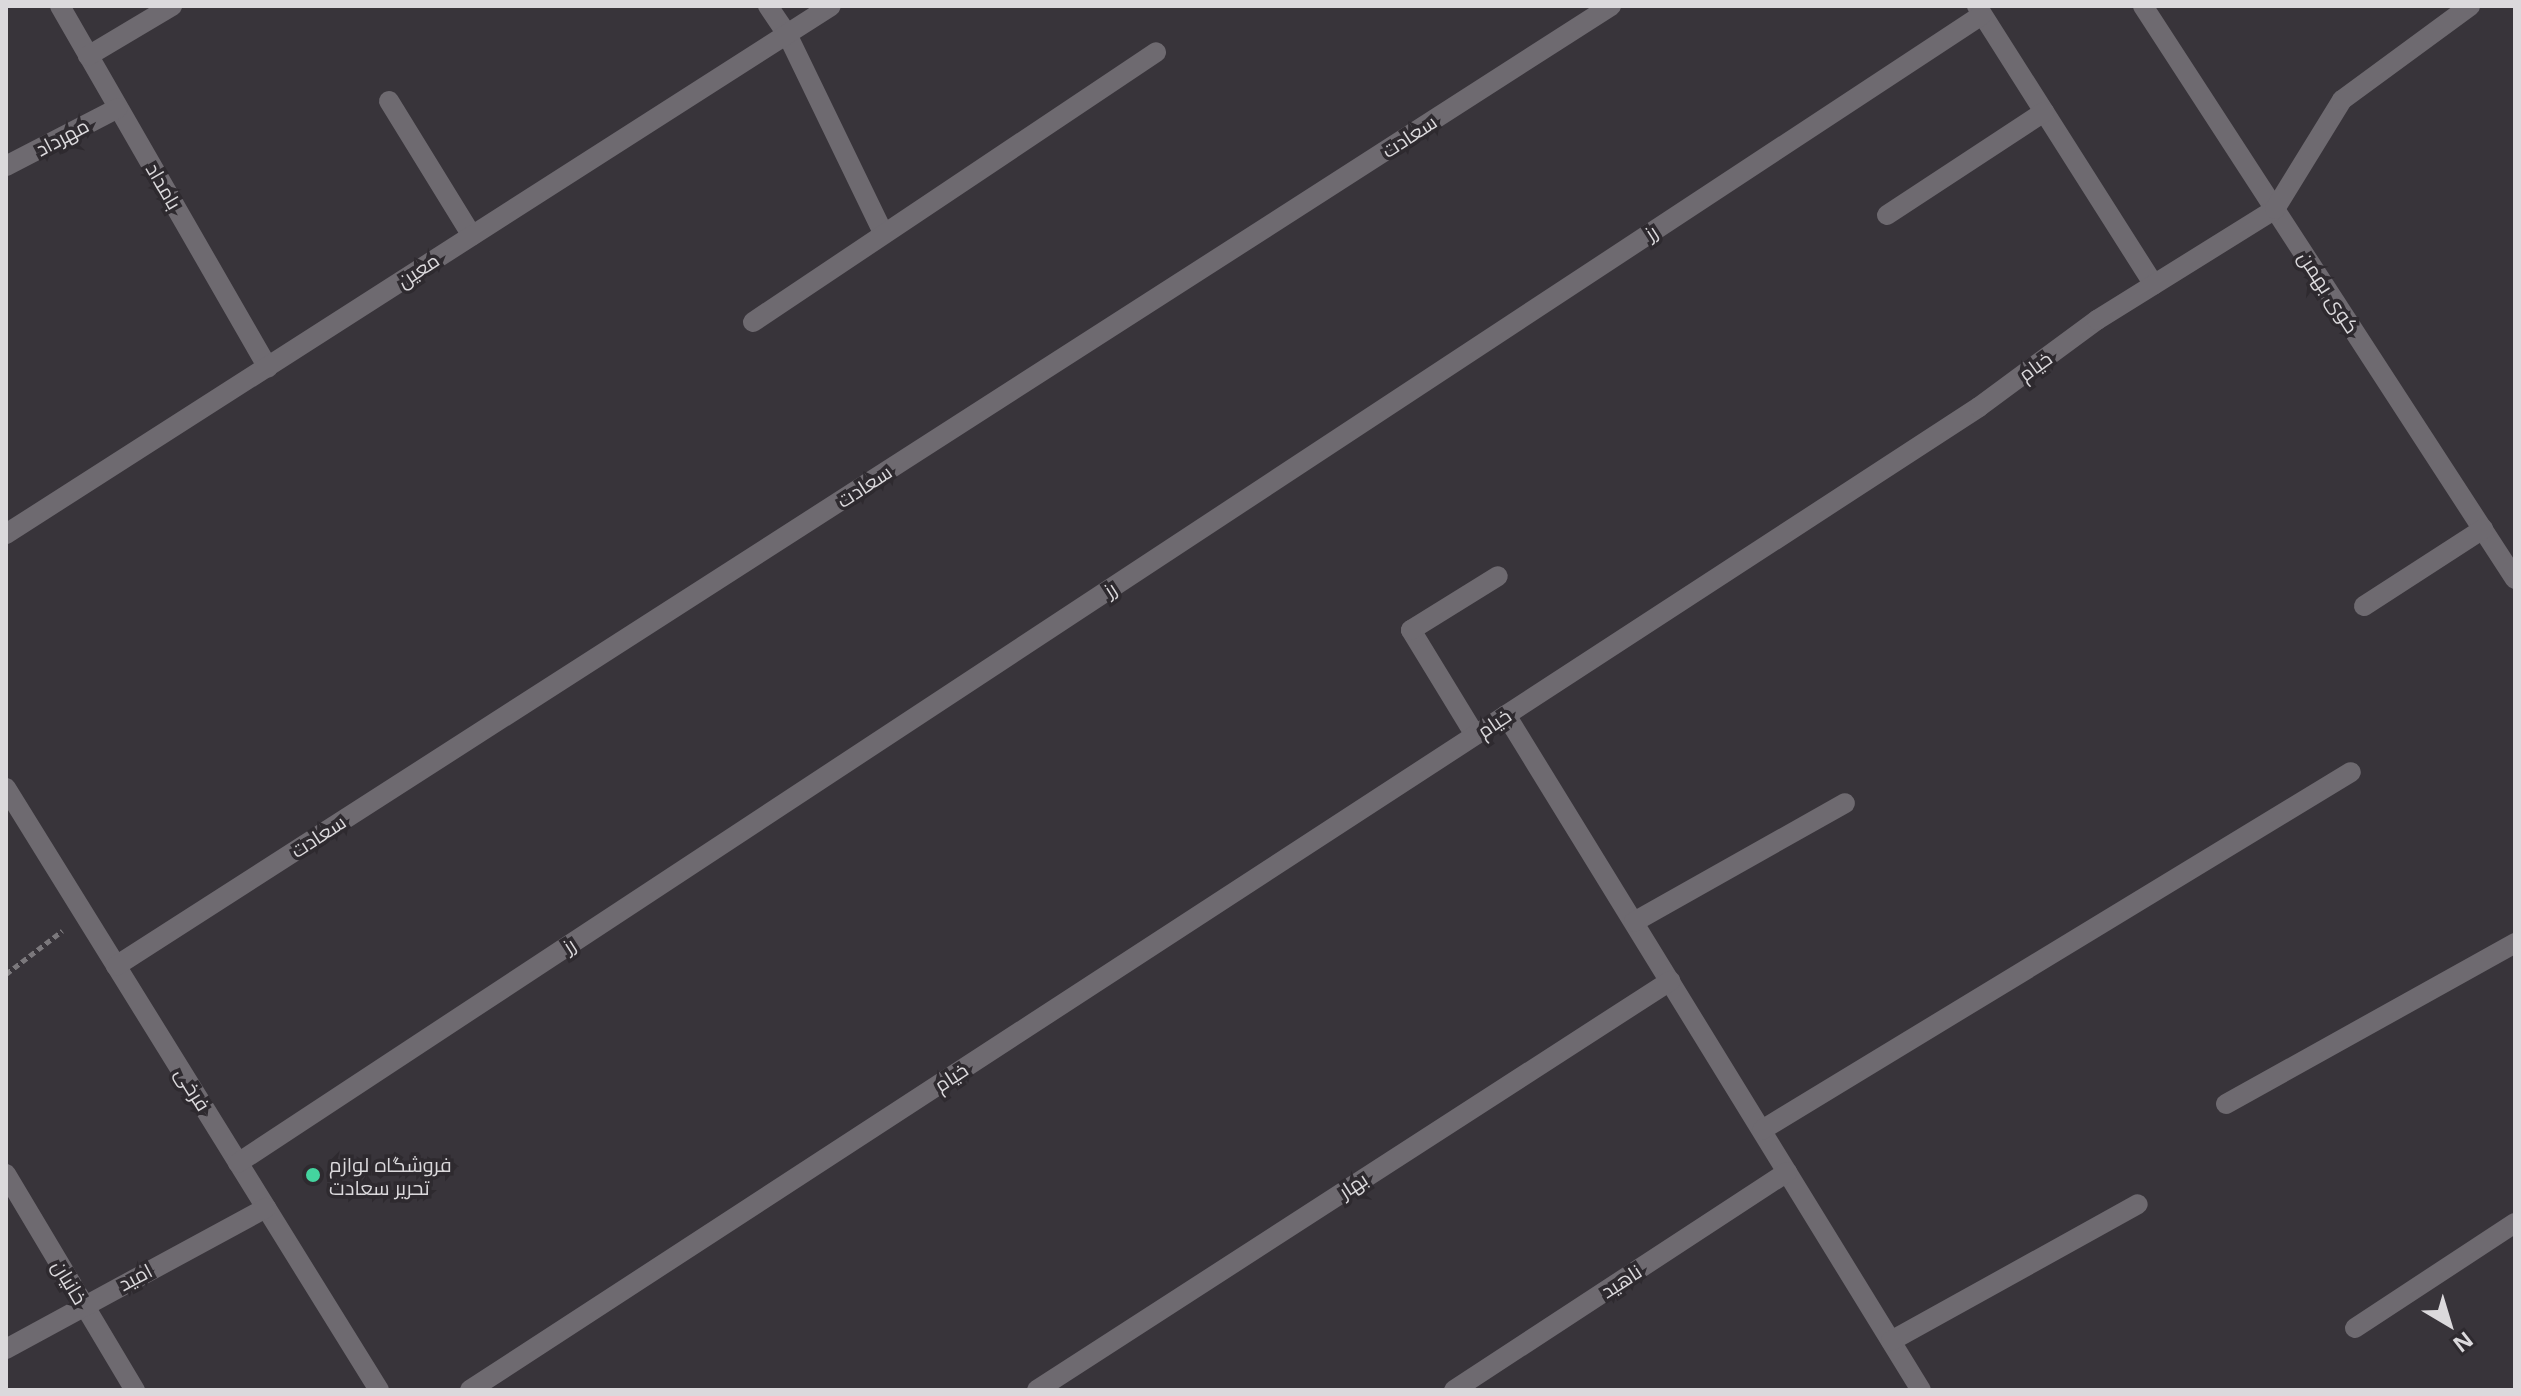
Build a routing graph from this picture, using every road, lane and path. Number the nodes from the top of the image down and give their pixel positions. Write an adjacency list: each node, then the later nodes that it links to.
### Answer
1 (60, 6): 11 (street, بامداد)
2 (172, 6): 11 (street)
3 (768, 6): 9 (street)
4 (831, 6): 9 (street, معین)
5 (1611, 6): 36 (street, سعادت)
6 (2143, 6): 16 (street, کوی بهمن)
7 (2470, 6): 16 (street, خیام)
8 (1979, 10): 14 (street); 41 (street, رز)
9 (787, 34): 18 (street); 19 (street, معین)
10 (1156, 52): 18 (street)
11 (88, 56): 13 (street, بامداد)
12 (389, 101): 19 (street)
13 (118, 108): 15 (street, مهرداد); 22 (street, بامداد)
14 (2044, 112): 17 (street); 20 (street)
15 (6, 166)
16 (2275, 209): 20 (street, خیام); 23 (street, کوی بهمن)
17 (1887, 215)
18 (883, 233): 21 (street)
19 (472, 236): 22 (street, معین)
20 (2154, 285): 28 (street, خیام)
21 (753, 322)
22 (268, 367): 24 (street, معین)
23 (2483, 529): 26 (street, کوی بهمن); 27 (street)
24 (6, 534)
25 (1498, 576): 29 (street)
26 (2515, 579)
27 (2364, 606)
28 (1506, 715): 29 (street, خیام); 34 (street)
29 (1475, 735): 53 (street, خیام)
30 (2351, 772): 40 (street)
31 (6, 788): 33 (street, فرخی)
32 (1845, 803): 34 (street)
33 (84, 915): 36 (street, فرخی); 37 (path)
34 (1634, 922): 38 (street)
35 (2515, 943): 39 (street)
36 (116, 966): 41 (street, فرخی)
37 (6, 974)
38 (1670, 981): 40 (street); 54 (street, بهار)
39 (2226, 1104)
40 (1762, 1130): 42 (street)
41 (238, 1163): 45 (street, فرخی)
42 (1787, 1172): 49 (street); 55 (street, ناهید)
43 (6, 1174): 47 (street, خانیان)
44 (2138, 1204): 49 (street)
45 (266, 1208): 47 (street, امید); 51 (street, فرخی)
46 (2515, 1223): 48 (street)
47 (84, 1304): 50 (street, امید); 52 (street, خانیان)
48 (2355, 1328)
49 (1891, 1341): 56 (street)
50 (6, 1349)
51 (370, 1387)
52 (135, 1390)
53 (470, 1390)
54 (1037, 1390)
55 (1454, 1390)
56 (1921, 1390)

